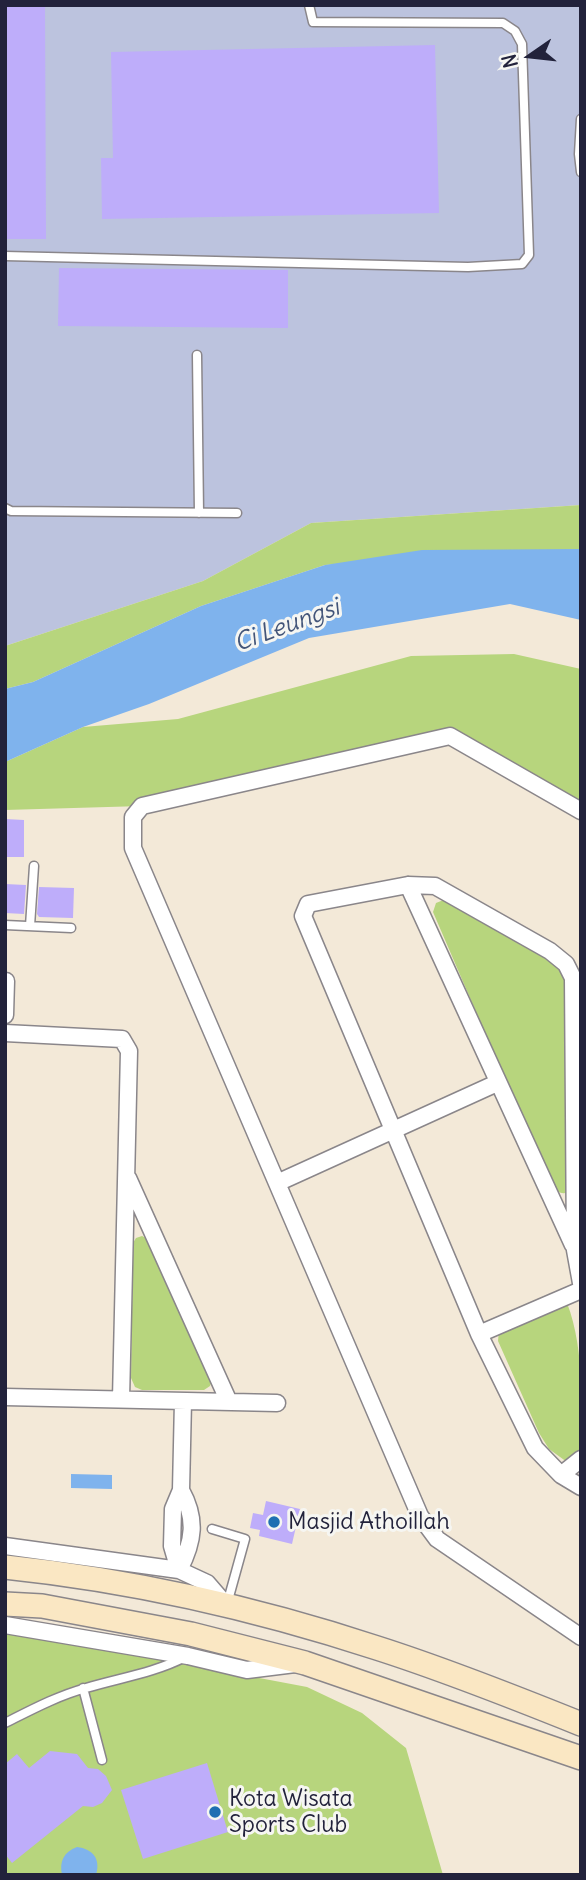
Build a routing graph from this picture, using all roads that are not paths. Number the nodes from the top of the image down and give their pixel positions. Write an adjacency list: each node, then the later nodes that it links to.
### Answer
1 (309, 5): 4 (lane)
2 (581, 118): 3 (lane)
3 (581, 172)
4 (5, 256)
5 (197, 355): 7 (lane)
6 (5, 508): 7 (lane)
7 (199, 513): 8 (lane)
8 (237, 513)
9 (581, 811): 21 (street)
10 (34, 866): 13 (lane)
11 (408, 885): 18 (street); 19 (street); 22 (street)
12 (5, 925): 13 (lane)
13 (30, 926): 14 (lane)
14 (71, 928)
15 (6, 981): 16 (street)
16 (5, 1015)
17 (5, 1033): 20 (street)
18 (497, 1083): 19 (street); 22 (street)
19 (393, 1131): 21 (street); 25 (street)
20 (126, 1174): 27 (street); 29 (street)
21 (276, 1183): 41 (street)
22 (575, 1250): 23 (street)
23 (581, 1283)
24 (581, 1290): 25 (street)
25 (479, 1335): 32 (street)
26 (5, 1397): 27 (street)
27 (121, 1399): 28 (street)
28 (183, 1401): 29 (street); 37 (street)
29 (229, 1402): 30 (street)
30 (277, 1403)
31 (581, 1459): 32 (street)
32 (561, 1475): 33 (street)
33 (581, 1487)
34 (212, 1529): 39 (lane)
35 (5, 1546): 37 (street)
36 (5, 1567): 39 (street)
37 (179, 1570): 39 (street)
38 (5, 1604): 43 (street)
39 (226, 1605): 46 (street)
40 (5, 1625): 42 (street)
41 (581, 1637)
42 (188, 1656): 43 (street); 44 (lane)
43 (304, 1663): 47 (street)
44 (83, 1689): 45 (lane); 48 (lane)
45 (5, 1724)
46 (581, 1724)
47 (581, 1758)
48 (102, 1760)

